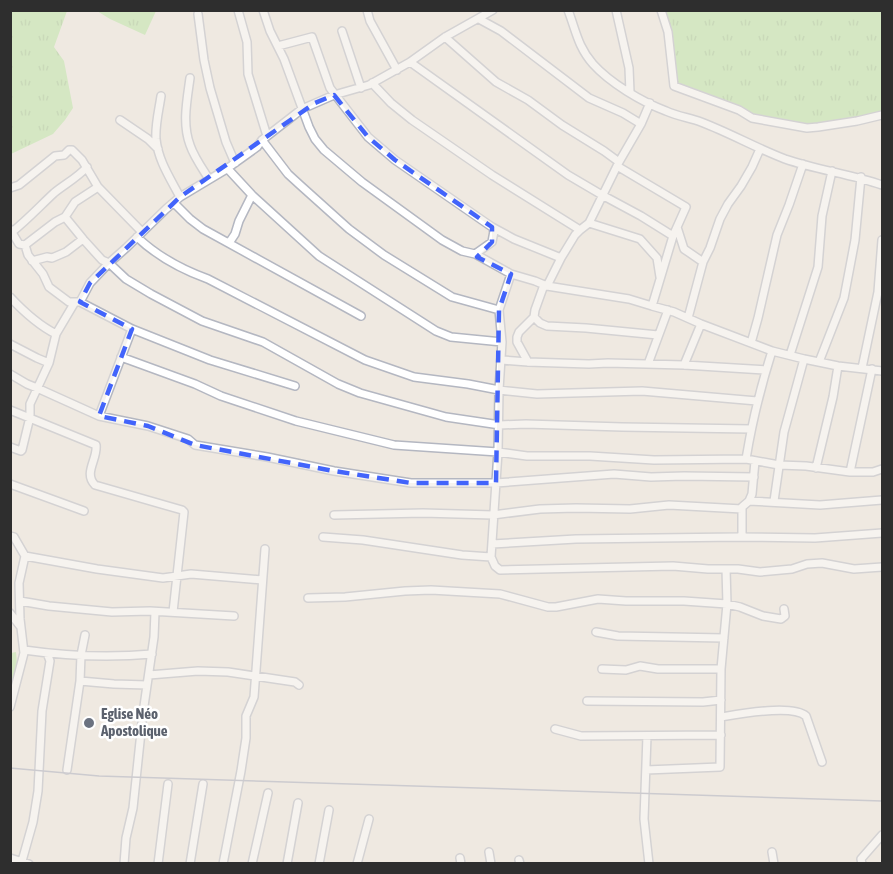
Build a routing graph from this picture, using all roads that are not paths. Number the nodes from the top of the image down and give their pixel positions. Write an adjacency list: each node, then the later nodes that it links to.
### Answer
1 (238, 10): 26 (street)
2 (263, 10): 12 (street)
3 (367, 10): 14 (street)
4 (493, 10): 9 (street)
5 (568, 10): 18 (street)
6 (616, 10): 18 (street)
7 (661, 10): 23 (street)
8 (198, 14): 29 (street)
9 (479, 19): 11 (street); 25 (street)
10 (342, 31): 17 (street)
11 (445, 37): 13 (street); 30 (street)
12 (278, 46): 19 (street); 22 (street)
13 (410, 62): 14 (street); 41 (street)
14 (397, 70): 16 (street)
15 (190, 78): 36 (street)
16 (372, 83): 17 (street); 49 (street)
17 (361, 88): 19 (street)
18 (630, 92): 21 (street)
19 (334, 95): 22 (street); 46 (street)
20 (161, 96): 28 (street)
21 (650, 103): 25 (street); 27 (street)
22 (302, 109): 26 (street); 56 (street)
23 (882, 115)
24 (120, 120): 28 (street)
25 (641, 124): 30 (street)
26 (265, 138): 29 (street); 69 (street)
27 (760, 149): 31 (street); 61 (street)
28 (160, 156): 42 (street)
29 (235, 163): 33 (street)
30 (618, 164): 41 (street); 47 (street)
31 (803, 164): 34 (street); 79 (street)
32 (87, 167): 38 (street); 39 (street); 48 (street)
33 (227, 168): 36 (street); 40 (street)
34 (832, 171): 35 (street); 82 (street)
35 (861, 177): 37 (street); 87 (street)
36 (209, 179): 42 (street)
37 (882, 185)
38 (98, 187): 44 (street); 50 (street)
39 (10, 188)
40 (252, 195): 54 (street); 78 (street)
41 (602, 195): 45 (street); 51 (street)
42 (180, 197): 43 (street)
43 (174, 203): 50 (street); 54 (street)
44 (65, 217): 52 (street); 55 (street)
45 (589, 223): 49 (street); 64 (street)
46 (492, 227): 56 (street); 58 (street)
47 (677, 227): 51 (street); 61 (street)
48 (11, 230): 55 (street)
49 (580, 230): 58 (street)
50 (139, 235): 60 (street); 99 (street)
51 (673, 236): 64 (street)
52 (83, 239): 57 (street); 60 (street)
53 (882, 240): 92 (street)
54 (229, 243): 71 (street)
55 (25, 245): 59 (street)
56 (475, 254): 63 (street)
57 (52, 258): 59 (street); 62 (street)
58 (561, 258): 65 (street)
59 (32, 261): 62 (street)
60 (109, 262): 67 (street); 104 (street)
61 (703, 262): 73 (street)
62 (39, 268): 67 (street)
63 (510, 274): 65 (street); 69 (street)
64 (660, 279): 68 (street)
65 (546, 285): 68 (street); 72 (street)
66 (10, 297): 76 (street)
67 (77, 302): 75 (street); 76 (street)
68 (652, 306): 70 (street)
69 (500, 309): 78 (street)
70 (668, 310): 73 (street); 77 (street)
71 (362, 316)
72 (534, 317): 77 (street); 86 (street)
73 (688, 318): 74 (street)
74 (701, 324): 79 (street); 90 (street)
75 (132, 328): 83 (street); 97 (street)
76 (56, 334): 88 (street)
77 (658, 335): 89 (street)
78 (502, 342): 85 (street)
79 (751, 343): 81 (street)
80 (10, 344): 88 (street)
81 (772, 351): 82 (street); 94 (street)
82 (790, 355): 84 (street)
83 (121, 357): 102 (street); 107 (street)
84 (804, 359): 87 (street); 110 (street)
85 (502, 360): 86 (street); 99 (street)
86 (528, 362): 89 (street)
87 (819, 362): 91 (street)
88 (49, 363): 98 (street)
89 (648, 364): 90 (street)
90 (684, 365): 94 (street)
91 (838, 366): 92 (street); 111 (street)
92 (862, 368): 93 (street)
93 (872, 369): 95 (street); 113 (street)
94 (766, 370): 100 (street)
95 (882, 371)
96 (10, 374): 98 (street)
97 (295, 386)
98 (37, 388): 102 (street); 103 (street)
99 (499, 390): 100 (street); 104 (street)
100 (757, 401): 105 (street)
101 (10, 410): 103 (street)
102 (99, 416): 115 (street)
103 (30, 417): 106 (street); 134 (street)
104 (498, 424): 105 (street); 107 (street)
105 (751, 429): 108 (street)
106 (10, 447)
107 (498, 452): 108 (street); 115 (street)
108 (746, 459): 109 (street)
109 (755, 461): 110 (street); 114 (street)
110 (779, 465): 111 (street); 119 (street)
111 (816, 468): 113 (street)
112 (882, 469): 113 (street)
113 (850, 472)
114 (754, 477): 115 (street); 118 (street)
115 (496, 483): 123 (street)
116 (10, 484): 121 (street)
117 (882, 500): 119 (street)
118 (749, 501): 119 (street); 120 (street)
119 (774, 501)
120 (742, 509): 123 (street); 127 (street)
121 (84, 511)
122 (334, 515): 123 (street)
123 (493, 515): 128 (street)
124 (882, 533): 127 (street)
125 (10, 536): 130 (street)
126 (323, 537): 131 (street)
127 (741, 537): 128 (street)
128 (492, 544): 131 (street)
129 (265, 549): 135 (street)
130 (25, 556): 134 (street); 137 (street)
131 (491, 557): 133 (street)
132 (882, 567): 133 (street)
133 (726, 569): 138 (street)
134 (177, 576): 135 (street); 141 (street)
135 (262, 580): 155 (street)
136 (308, 598): 138 (street)
137 (20, 601): 140 (street); 144 (street)
138 (727, 603): 139 (street); 147 (street)
139 (784, 609)
140 (155, 612): 141 (street); 150 (street)
141 (173, 612): 143 (street)
142 (10, 614): 144 (street)
143 (234, 616)
144 (20, 626): 148 (street)
145 (596, 632): 147 (street)
146 (85, 635): 151 (street)
147 (724, 638): 153 (street)
148 (24, 650): 149 (street); 161 (street)
149 (47, 653): 151 (street); 179 (street)
150 (152, 654): 151 (street); 154 (street)
151 (81, 655): 156 (street)
152 (602, 669): 153 (street)
153 (721, 669): 159 (street)
154 (149, 675): 155 (street); 157 (street)
155 (255, 676): 158 (street); 183 (street)
156 (80, 681): 157 (street); 167 (street)
157 (147, 685): 180 (street)
158 (299, 685)
159 (721, 700): 160 (street); 162 (street)
160 (587, 701)
161 (10, 707)
162 (721, 717): 164 (street); 166 (street)
163 (555, 729): 165 (street)
164 (721, 735): 165 (street); 168 (street)
165 (647, 736): 168 (street)
166 (822, 762)
167 (67, 770)
168 (646, 770): 189 (street)
169 (168, 783): 181 (street)
170 (203, 784): 182 (street)
171 (268, 794): 184 (street)
172 (298, 803): 185 (street)
173 (329, 810): 186 (street)
174 (369, 819): 187 (street)
175 (882, 835): 191 (street)
176 (489, 852): 188 (street)
177 (772, 852): 190 (street)
178 (10, 858): 179 (street)
179 (26, 862)
180 (124, 864)
181 (158, 864)
182 (190, 864)
183 (223, 864)
184 (252, 864)
185 (287, 864)
186 (319, 864)
187 (357, 864)
188 (491, 864)
189 (649, 864)
190 (774, 864)
191 (862, 864)

